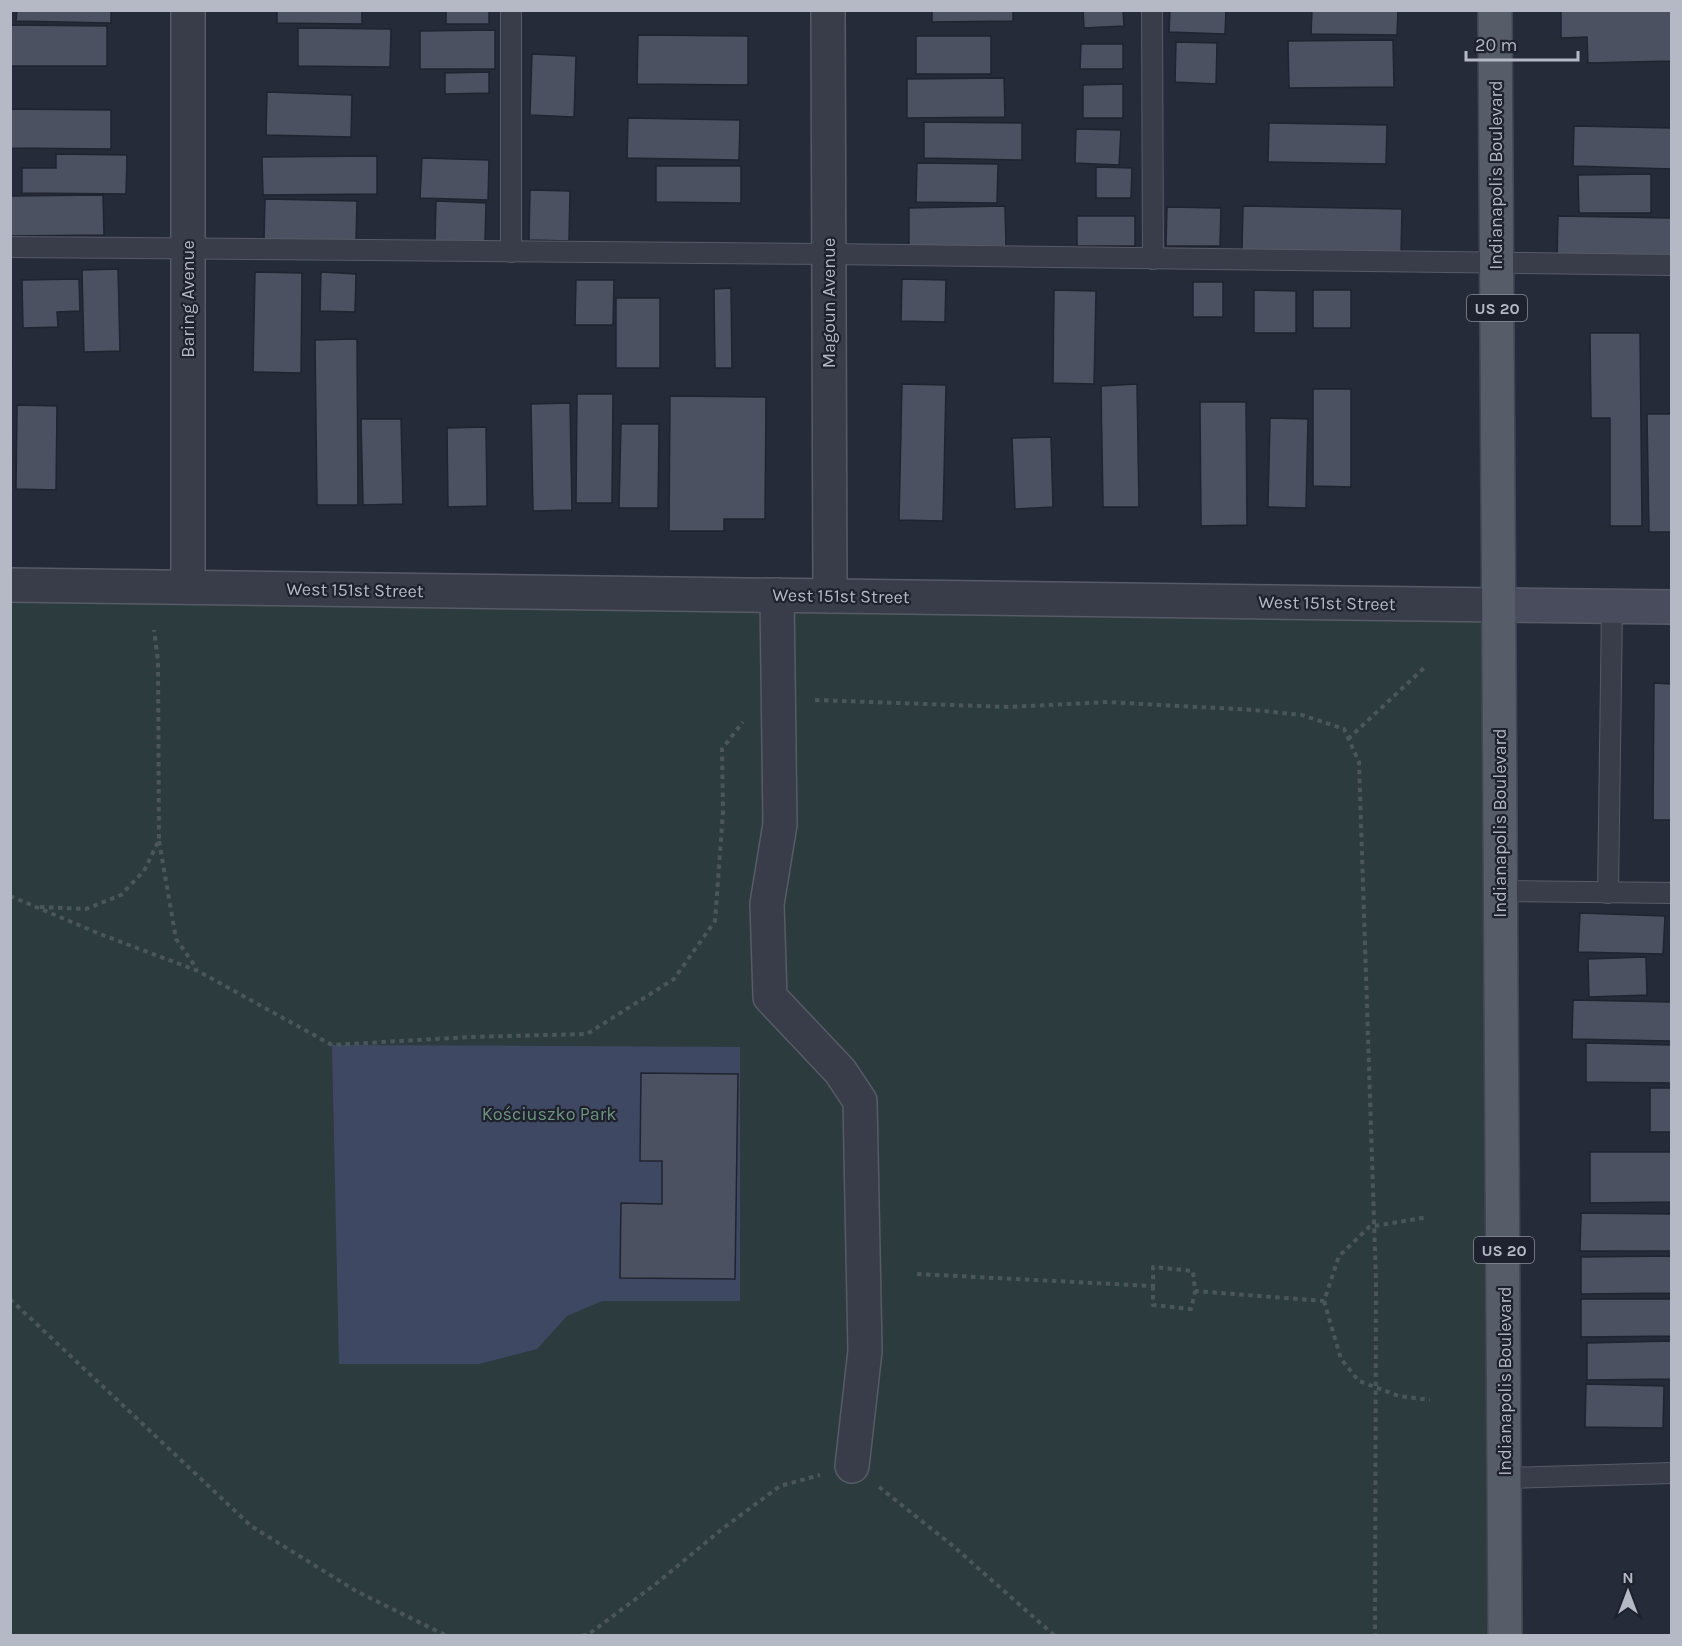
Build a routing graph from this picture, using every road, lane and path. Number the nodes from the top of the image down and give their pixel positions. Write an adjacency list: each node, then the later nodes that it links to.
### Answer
1 (188, 10): 7 (street, Baring Avenue)
2 (511, 10): 8 (lane)
3 (828, 10): 9 (street, Magoun Avenue)
4 (1152, 10): 10 (lane)
5 (1495, 10): 11 (main road, Indianapolis Boulevard / US 20)
6 (10, 247): 7 (lane)
7 (188, 249): 8 (lane); 14 (street, Baring Avenue)
8 (511, 252): 9 (lane)
9 (829, 254): 10 (lane); 16 (street, Magoun Avenue)
10 (1153, 259): 11 (lane)
11 (1497, 264): 12 (lane); 17 (main road, Indianapolis Boulevard / US 20)
12 (1671, 265)
13 (10, 585): 14 (street, West 151st Street)
14 (188, 587): 15 (street, West 151st Street)
15 (777, 595): 16 (street, West 151st Street); 22 (street)
16 (830, 596): 17 (street, West 151st Street)
17 (1499, 605): 18 (street, West 151st Street); 25 (main road, Indianapolis Boulevard / US 20)
18 (1612, 607): 19 (street, West 151st Street); 26 (lane)
19 (1671, 608)
20 (154, 630): 24 (path)
21 (1425, 667): 23 (path)
22 (779, 706): 23 (path); 30 (path); 40 (street)
23 (1348, 740): 32 (path)
24 (159, 840): 29 (path); 30 (path)
25 (1501, 891): 26 (lane); 42 (main road, Indianapolis Boulevard / US 20)
26 (1608, 893): 27 (lane)
27 (1671, 893)
28 (10, 896): 29 (path)
29 (36, 907): 30 (path)
30 (198, 970)
31 (1428, 1216): 32 (path)
32 (1375, 1225): 37 (path); 38 (path)
33 (916, 1274): 34 (path)
34 (1154, 1286): 35 (path); 35 (path)
35 (1195, 1291): 37 (path)
36 (10, 1299): 43 (path)
37 (1324, 1301): 38 (path)
38 (1376, 1388): 39 (path); 46 (path)
39 (1430, 1400)
40 (852, 1466): 44 (path); 45 (path)
41 (1671, 1473): 42 (lane)
42 (1505, 1478): 47 (main road, Indianapolis Boulevard / US 20)
43 (447, 1635)
44 (582, 1635)
45 (1054, 1635)
46 (1375, 1635)
47 (1505, 1635)

